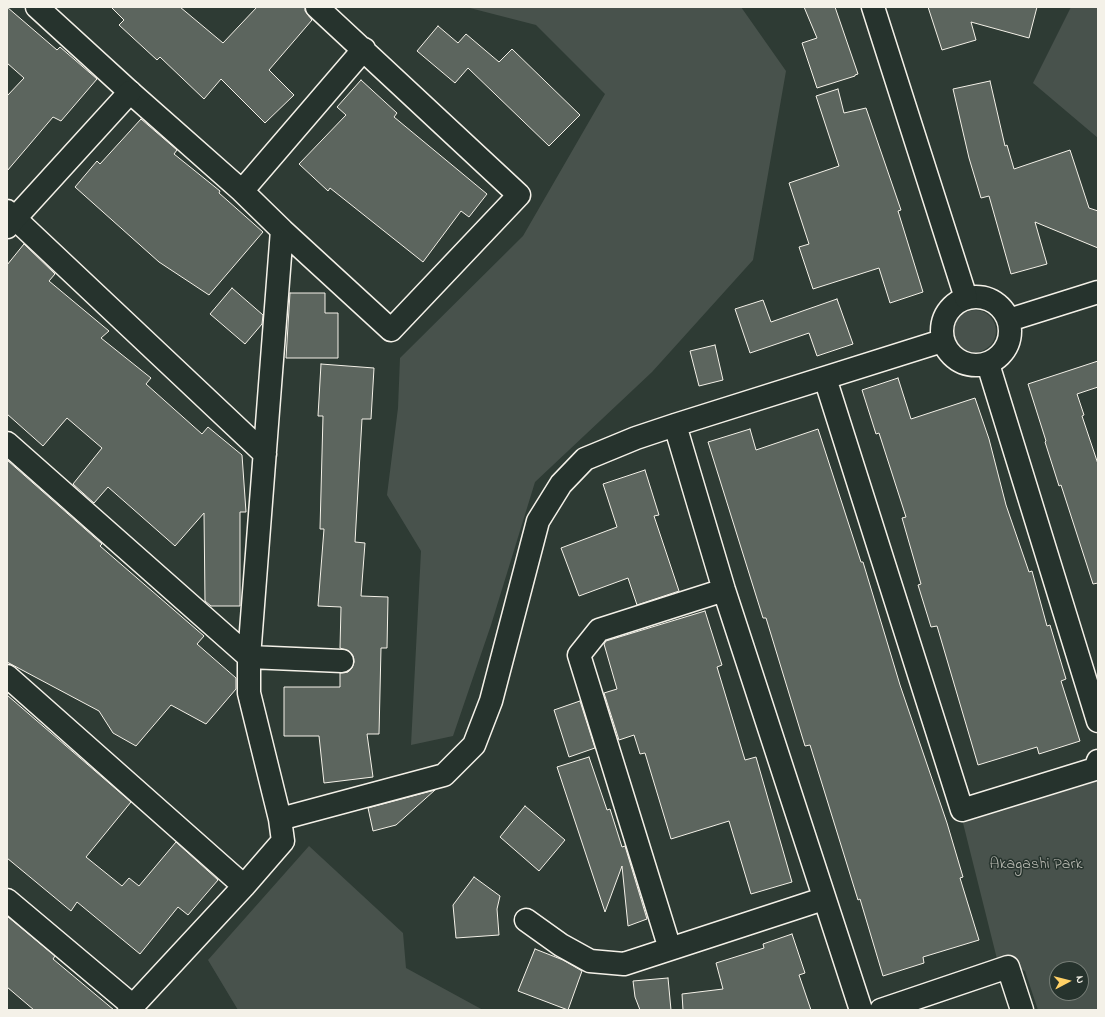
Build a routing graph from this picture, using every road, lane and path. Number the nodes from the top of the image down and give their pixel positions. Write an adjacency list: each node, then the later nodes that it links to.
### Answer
1 (37, 7): 5 (street)
2 (317, 7): 4 (street)
3 (872, 7): 10 (street)
4 (364, 49): 6 (street); 8 (street)
5 (130, 92): 6 (street); 7 (street)
6 (242, 191): 8 (street)
7 (10, 219): 17 (street)
8 (282, 230): 17 (street)
9 (1098, 292): 11 (street)
10 (966, 298): 11 (street); 12 (street)
11 (1009, 320): 13 (street)
12 (942, 342): 13 (street); 14 (street)
13 (988, 364): 22 (street)
14 (825, 378): 15 (street); 23 (street)
15 (675, 425): 18 (street); 24 (street)
16 (7, 443): 19 (street)
17 (265, 454): 19 (street)
18 (724, 590): 26 (street); 29 (street)
19 (249, 657): 20 (street); 24 (street)
20 (342, 661)
21 (7, 676): 25 (street)
22 (1098, 721)
23 (1098, 760)
24 (280, 819): 25 (street)
25 (244, 886): 30 (street)
26 (823, 898): 29 (street); 31 (street)
27 (7, 900): 30 (street)
28 (526, 920): 29 (street)
29 (670, 949)
30 (131, 1008)
31 (861, 1010)
32 (881, 1010): 33 (street)
33 (1022, 1010)

